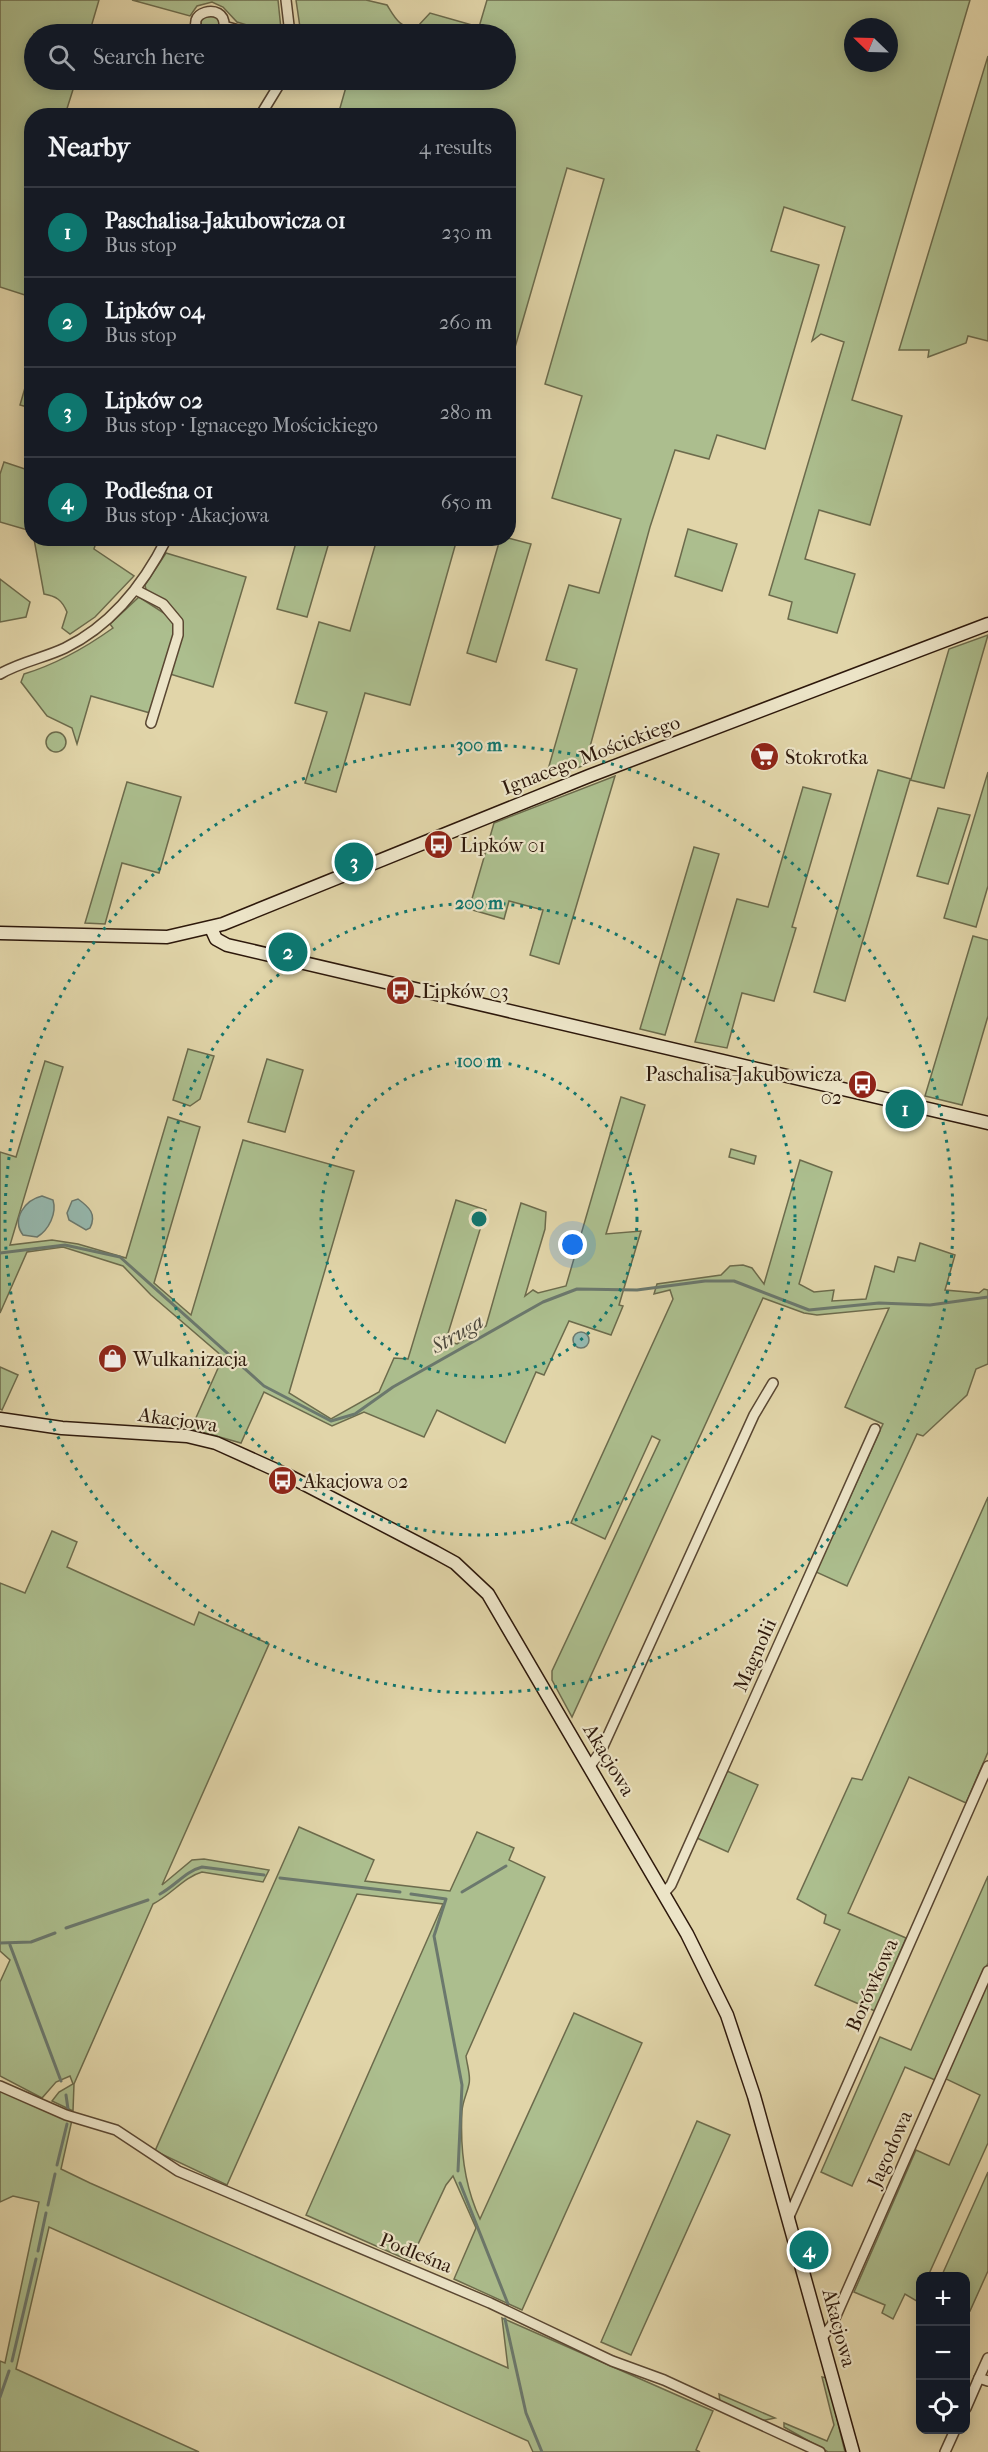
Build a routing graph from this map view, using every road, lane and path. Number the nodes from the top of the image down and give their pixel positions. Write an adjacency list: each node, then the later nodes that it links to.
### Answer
1 (286, 0): 4 (street)
2 (197, 24): 3 (street)
3 (224, 24)
4 (289, 24)
5 (276, 90): 6 (street)
6 (265, 108)
7 (162, 546): 8 (street)
8 (136, 590): 10 (street); 11 (street)
9 (988, 624): 12 (street, Ignacego Mościckiego)
10 (0, 674)
11 (151, 723)
12 (211, 928): 13 (street, Ignacego Mościckiego); 14 (street)
13 (0, 933)
14 (988, 1123)
15 (772, 1383): 18 (street)
16 (0, 1419): 18 (street, Akacjowa)
17 (875, 1429): 20 (street, Magnolii)
18 (590, 1766): 20 (street, Akacjowa)
19 (988, 1766): 23 (street, Borówkowa)
20 (664, 1893): 23 (street, Akacjowa)
21 (988, 1971): 24 (street, Jagodowa)
22 (0, 2086): 29 (street, Podleśna)
23 (788, 2219): 24 (street, Akacjowa)
24 (821, 2339): 30 (street, Akacjowa)
25 (988, 2358): 26 (street)
26 (984, 2380): 27 (street)
27 (970, 2402)
28 (954, 2434): 31 (street)
29 (820, 2452)
30 (853, 2452)
31 (945, 2452)

